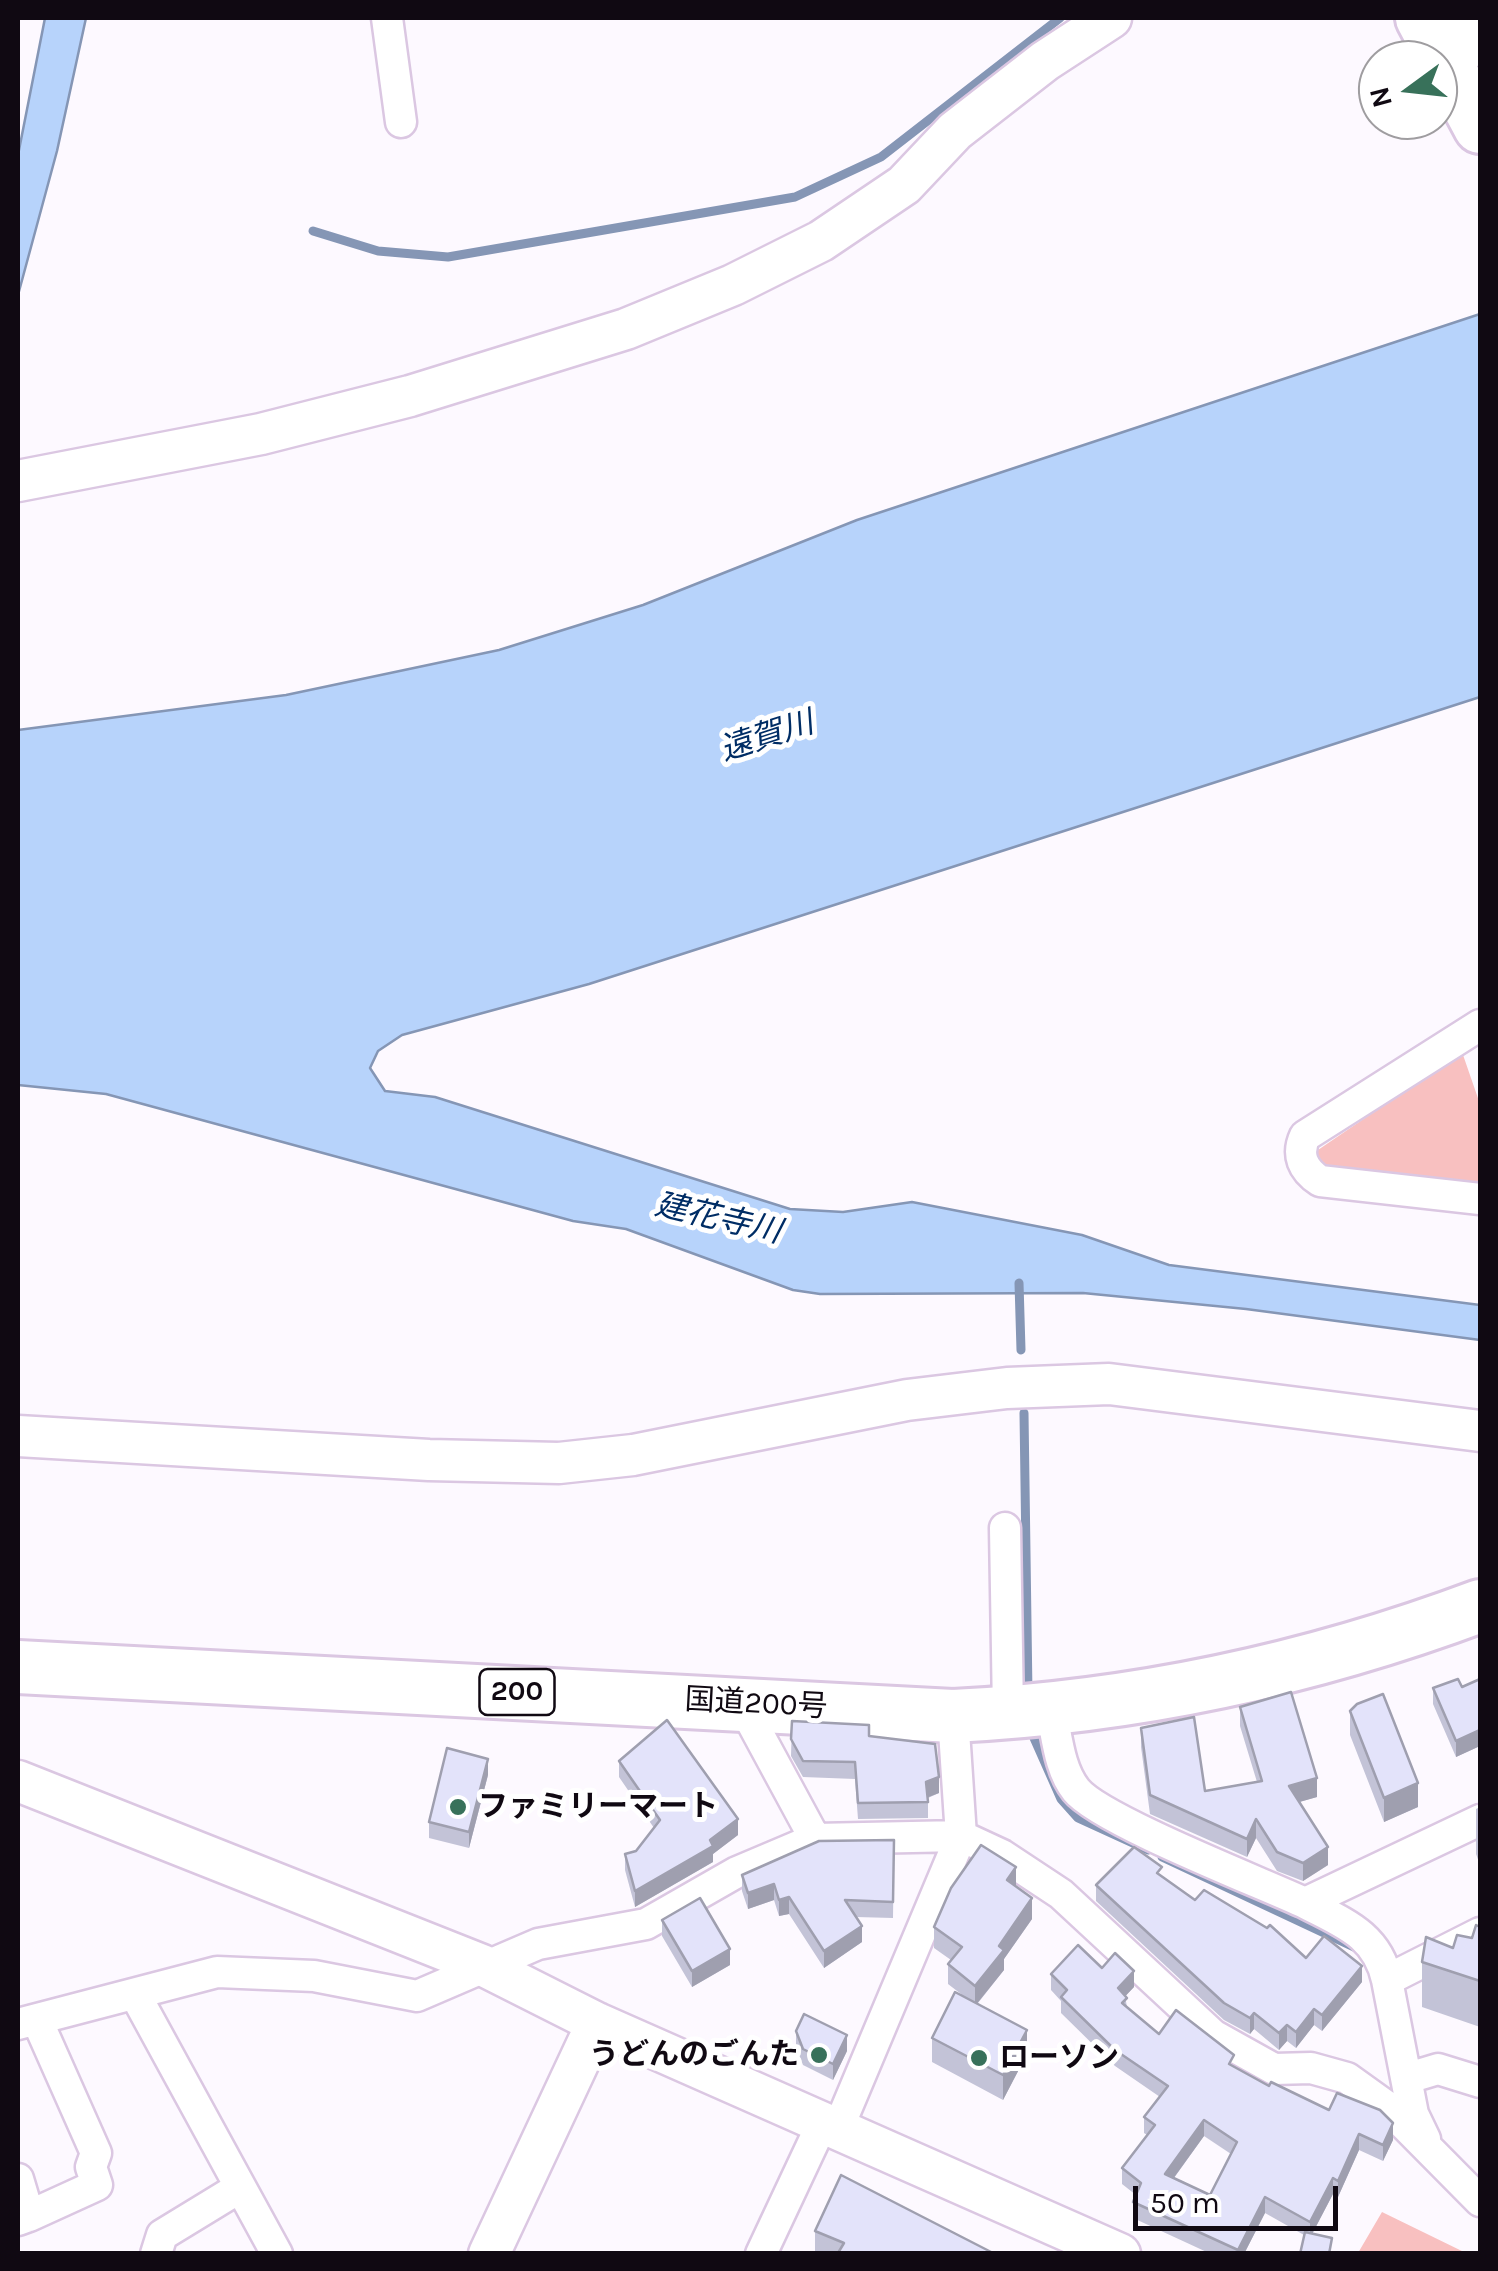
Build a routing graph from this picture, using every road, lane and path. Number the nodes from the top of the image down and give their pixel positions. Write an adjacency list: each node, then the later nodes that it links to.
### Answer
1 (387, 18): 12 (street)
2 (1111, 18): 13 (street)
3 (1406, 18): 7 (highway)
4 (1422, 18): 11 (highway)
5 (1460, 18): 9 (highway)
6 (1472, 18): 8 (highway)
7 (1422, 40)
8 (1480, 40)
9 (1480, 56)
10 (1458, 93): 11 (highway)
11 (1477, 121)
12 (401, 122)
13 (18, 481)
14 (1480, 1025): 15 (street)
15 (1480, 1199)
16 (1480, 1432): 17 (street)
17 (18, 1436)
18 (1005, 1528): 22 (street)
19 (1480, 1607): 22 (highway, 国道200号 / 200)
20 (18, 1667): 21 (highway, 国道200号 / 200)
21 (742, 1704): 23 (highway, 国道200号 / 200); 27 (street)
22 (1029, 1712): 23 (highway, 国道200号 / 200); 28 (street)
23 (953, 1716): 26 (street)
24 (18, 1781): 30 (street)
25 (1480, 1820): 28 (street)
26 (962, 1836): 27 (street); 37 (street); 38 (street)
27 (815, 1839): 30 (street)
28 (1305, 1903): 31 (street)
29 (1480, 1933): 31 (street)
30 (482, 1966): 32 (street); 34 (street)
31 (1387, 1980): 35 (street)
32 (136, 1996): 33 (street); 40 (street)
33 (27, 2022): 42 (street)
34 (597, 2023): 37 (street); 45 (street)
35 (1408, 2078): 36 (street); 38 (street)
36 (1480, 2082)
37 (830, 2127): 46 (street); 47 (street)
38 (1432, 2156): 41 (street)
39 (18, 2179): 42 (street)
40 (239, 2188): 43 (street); 44 (street)
41 (1480, 2201)
42 (24, 2218)
43 (156, 2254)
44 (277, 2254)
45 (489, 2254)
46 (761, 2254)
47 (1120, 2254)

